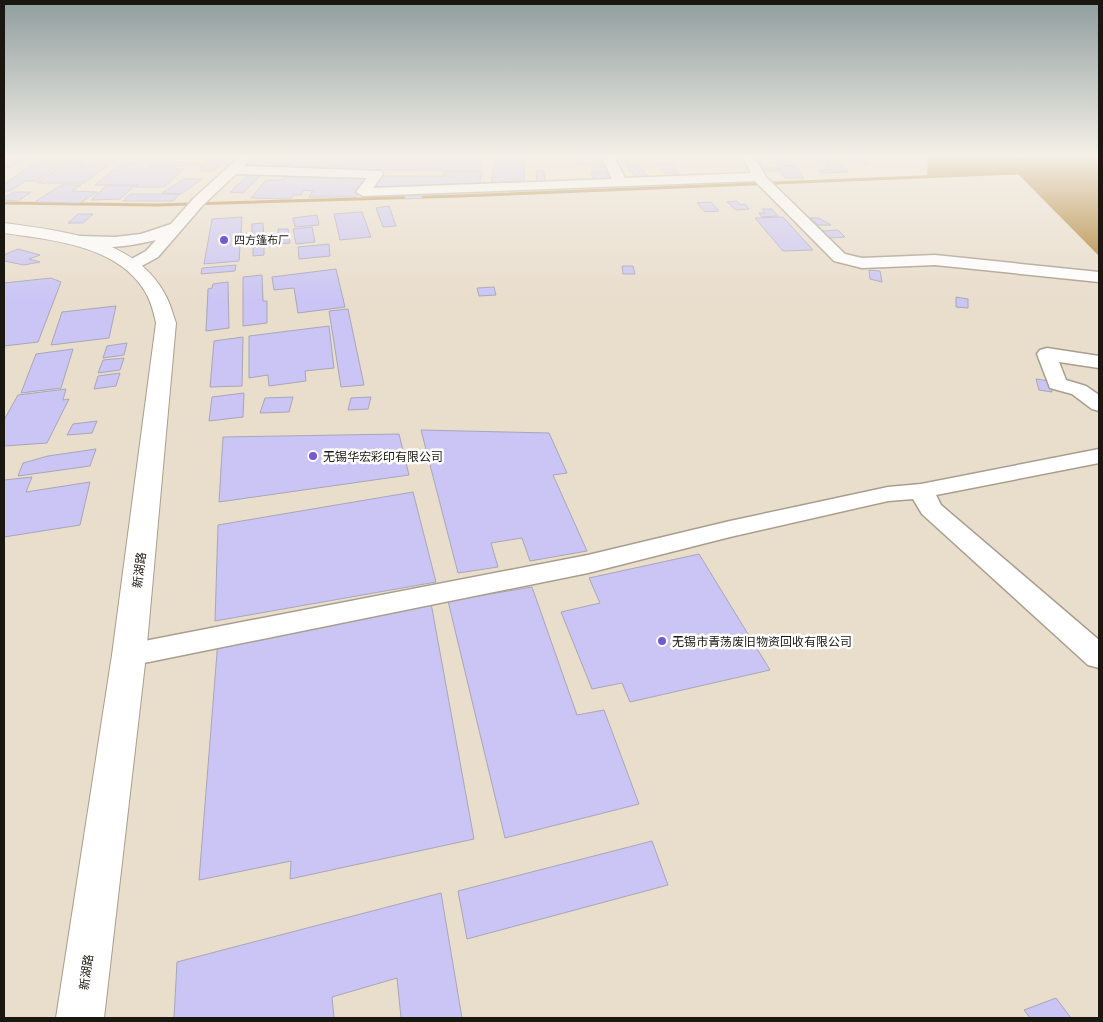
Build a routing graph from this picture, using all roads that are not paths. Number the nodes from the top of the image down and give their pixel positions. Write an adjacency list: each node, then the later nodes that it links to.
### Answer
1 (194, 205): 3 (street)
2 (787, 205): 7 (street)
3 (177, 226): 5 (street); 6 (street)
4 (4, 228): 5 (main road, 新湖路)
5 (79, 241): 6 (main road, 新湖路)
6 (132, 265): 12 (main road, 新湖路)
7 (1099, 278)
8 (1099, 362): 9 (street)
9 (1099, 405)
10 (1099, 456): 11 (street)
11 (921, 491): 12 (street); 13 (street)
12 (129, 655): 14 (main road, 新湖路)
13 (1099, 657)
14 (80, 1018)

